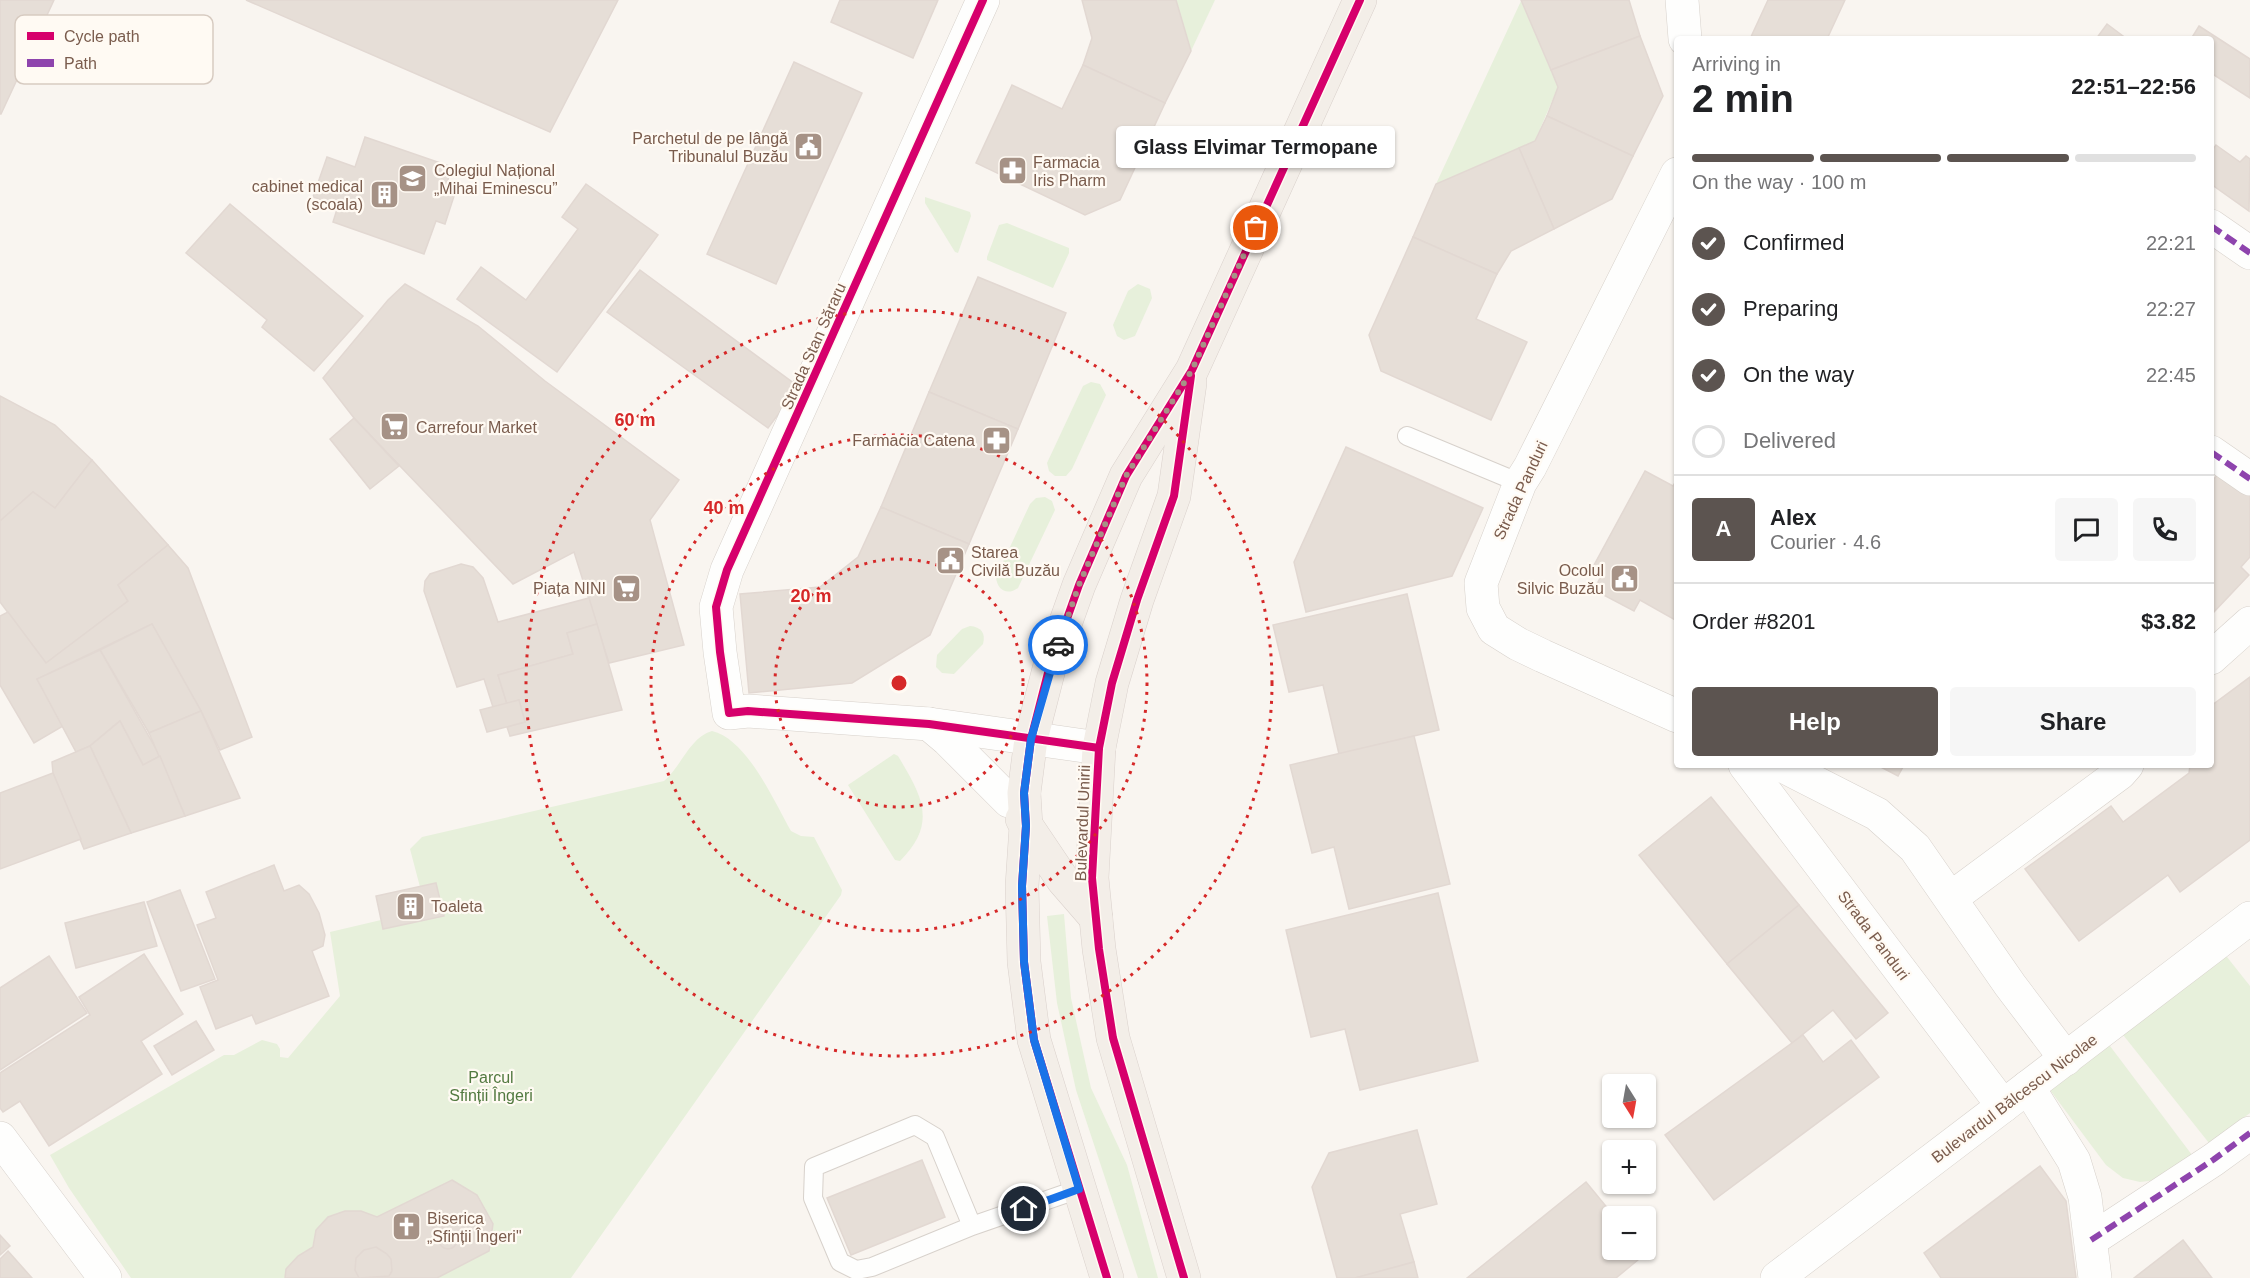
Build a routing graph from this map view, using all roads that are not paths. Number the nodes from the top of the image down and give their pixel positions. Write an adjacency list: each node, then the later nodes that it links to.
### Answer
1 (983, 0): 16 (street, Strada Stan Săraru)
2 (1360, 0): 8 (main road, Bulevardul Unirii)
3 (1682, 0): 4 (street)
4 (1685, 36)
5 (1674, 180): 12 (street, Strada Panduri)
6 (2214, 228): 7 (street)
7 (2250, 253)
8 (1192, 370): 17 (main road, Bulevardul Unirii); 18 (main road, Bulevardul Unirii)
9 (1407, 436): 12 (lane)
10 (2214, 454): 11 (street)
11 (2250, 479)
12 (1520, 483): 15 (street, Strada Panduri)
13 (2250, 623): 14 (street)
14 (2214, 655)
15 (1674, 715)
16 (929, 724): 17 (street); 22 (street)
17 (1031, 739): 18 (street); 22 (main road, Bulevardul Unirii)
18 (1099, 748): 24 (main road, Bulevardul Unirii)
19 (1747, 768): 27 (street, Strada Panduri)
20 (1787, 768): 23 (street)
21 (2124, 768): 23 (street)
22 (1020, 807): 24 (main road); 30 (main road, Bulevardul Unirii)
23 (1951, 898): 26 (street)
24 (1096, 918): 35 (main road, Bulevardul Unirii)
25 (2250, 918): 26 (street, Bulevardul Bălcescu Nicolae)
26 (2066, 1059): 27 (street, Bulevardul Bălcescu Nicolae)
27 (2016, 1097): 32 (street, Strada Panduri); 36 (street, Bulevardul Bălcescu Nicolae)
28 (2250, 1133): 32 (street)
29 (0, 1138): 33 (street)
30 (1079, 1189): 31 (lane); 34 (main road, Bulevardul Unirii)
31 (972, 1226): 31 (lane)
32 (2091, 1240): 37 (street, Strada Panduri)
33 (105, 1278)
34 (1107, 1278)
35 (1184, 1278)
36 (1777, 1278)
37 (2095, 1278)

